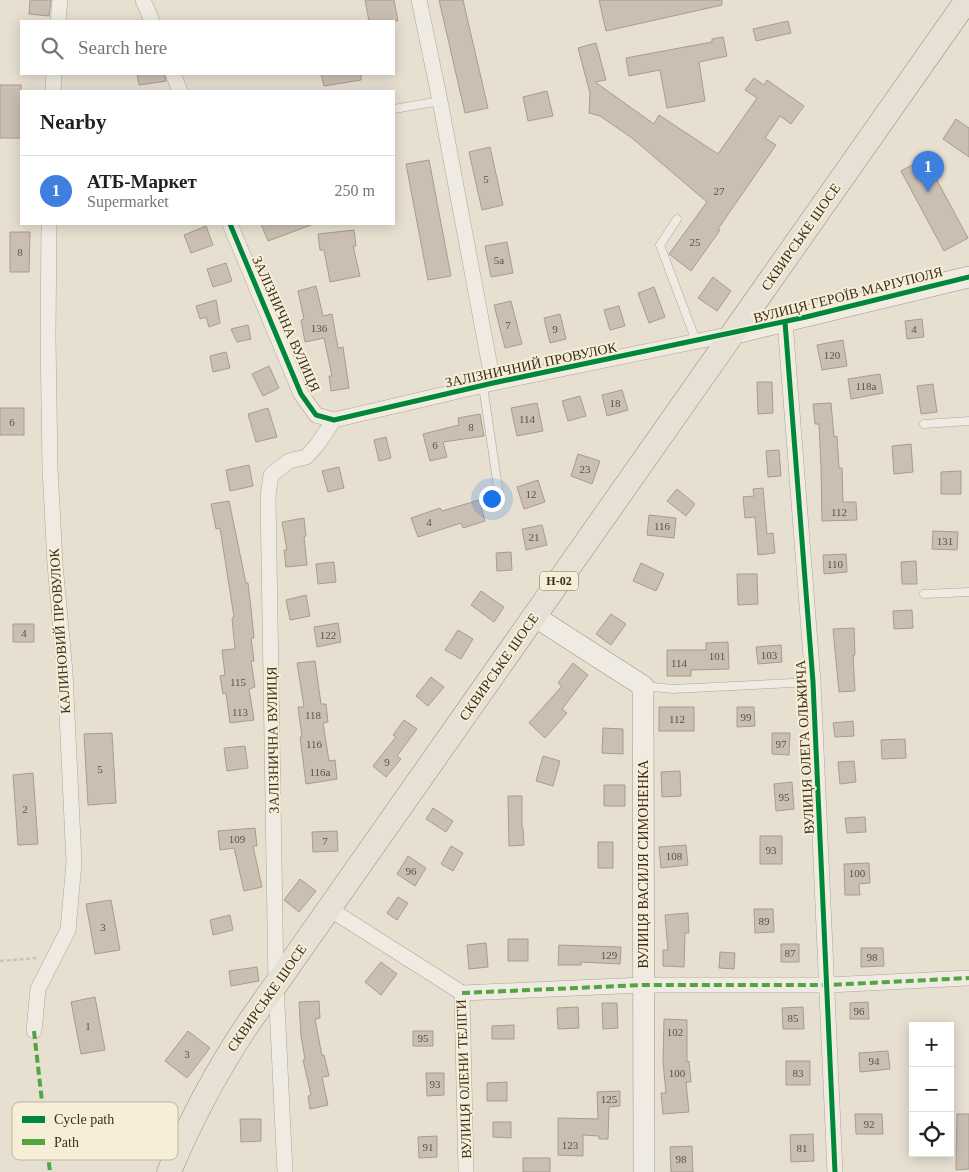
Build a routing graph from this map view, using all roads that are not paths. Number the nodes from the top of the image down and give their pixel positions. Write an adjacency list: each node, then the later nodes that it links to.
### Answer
1 (60, 0): 5 (street)
2 (144, 0): 6 (street)
3 (419, 0): 11 (street, ЗАЛІЗНИЧНИЙ ПРОВУЛОК)
4 (968, 0): 18 (main road, СКВИРСЬКЕ ШОСЕ / Н-02)
5 (58, 20)
6 (152, 20)
7 (54, 75): 9 (street)
8 (173, 75): 10 (street)
9 (53, 90)
10 (180, 90)
11 (440, 102): 12 (lane); 20 (street, ЗАЛІЗНИЧНИЙ ПРОВУЛОК)
12 (395, 109)
13 (677, 219): 19 (lane)
14 (50, 225): 36 (street, КАЛИНОВИЙ ПРОВУЛОК)
15 (230, 225): 21 (street, ЗАЛІЗНИЧНА ВУЛИЦЯ)
16 (969, 277): 17 (street, ВУЛИЦЯ ГЕРОЇВ МАРІУПОЛЯ)
17 (785, 322): 18 (street, ВУЛИЦЯ ГЕРОЇВ МАРІУПОЛЯ); 28 (street, ВУЛИЦЯ ОЛЕГА ОЛЬЖИЧА)
18 (732, 334): 19 (street, ЗАЛІЗНИЧНИЙ ПРОВУЛОК); 27 (main road, СКВИРСЬКЕ ШОСЕ / Н-02)
19 (696, 341): 20 (street, ЗАЛІЗНИЧНИЙ ПРОВУЛОК)
20 (488, 384): 21 (street, ЗАЛІЗНИЧНИЙ ПРОВУЛОК); 24 (lane)
21 (334, 420): 32 (street, ЗАЛІЗНИЧНА ВУЛИЦЯ)
22 (969, 421): 23 (lane)
23 (924, 424)
24 (499, 494)
25 (969, 592): 26 (lane)
26 (924, 594)
27 (534, 616): 29 (street); 30 (main road, СКВИРСЬКЕ ШОСЕ / Н-02)
28 (813, 682): 29 (lane); 34 (street, ВУЛИЦЯ ОЛЕГА ОЛЬЖИЧА)
29 (643, 686): 33 (street, ВУЛИЦЯ ВАСИЛЯ СИМОНЕНКА)
30 (328, 908): 32 (main road, СКВИРСЬКЕ ШОСЕ / Н-02); 35 (street, ВУЛИЦЯ ОЛЕНИ ТЕЛІГИ)
31 (969, 978): 34 (street)
32 (276, 985): 37 (main road, СКВИРСЬКЕ ШОСЕ / Н-02); 40 (street, ЗАЛІЗНИЧНА ВУЛИЦЯ)
33 (643, 985): 34 (street); 35 (street); 42 (street, ВУЛИЦЯ ВАСИЛЯ СИМОНЕНКА)
34 (828, 985): 43 (street, ВУЛИЦЯ ОЛЕГА ОЛЬЖИЧА)
35 (462, 993): 41 (street, ВУЛИЦЯ ОЛЕНИ ТЕЛІГИ)
36 (34, 1031)
37 (178, 1151)
38 (174, 1160): 39 (main road, СКВИРСЬКЕ ШОСЕ / Н-02)
39 (170, 1172)
40 (285, 1172)
41 (466, 1172)
42 (644, 1172)
43 (835, 1172)

